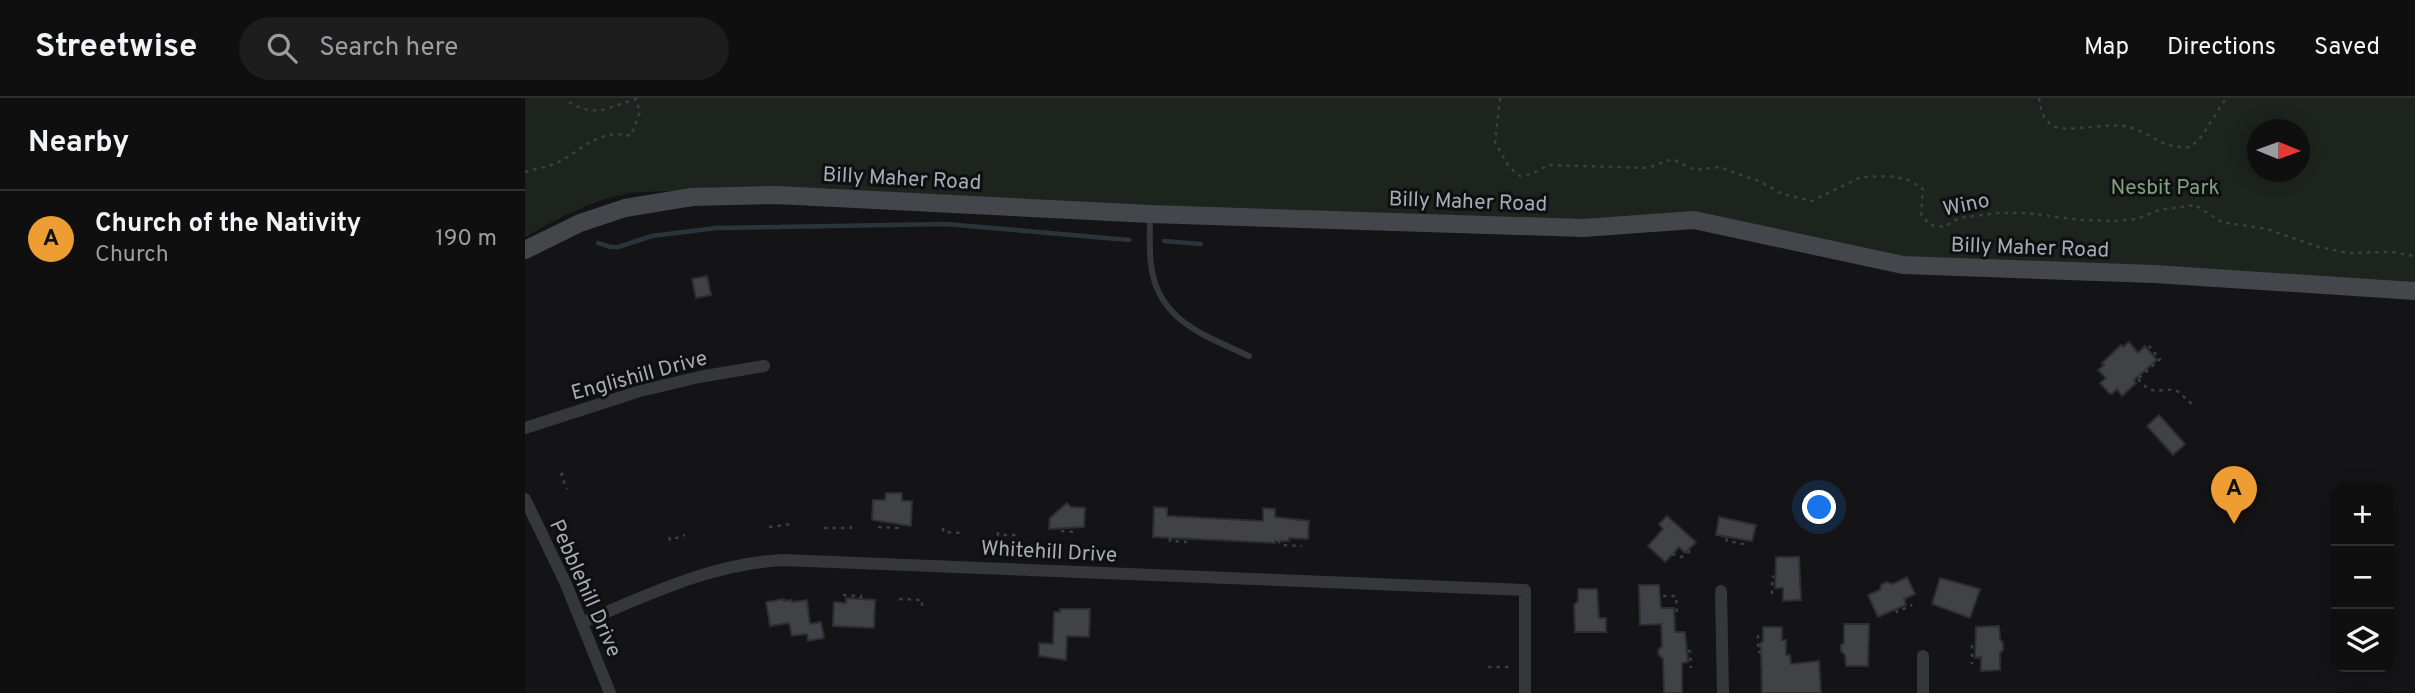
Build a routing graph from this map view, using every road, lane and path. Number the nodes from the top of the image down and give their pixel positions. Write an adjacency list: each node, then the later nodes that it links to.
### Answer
1 (571, 98): 5 (path)
2 (1500, 98): 8 (path, Wino)
3 (2039, 98): 4 (path)
4 (2226, 98)
5 (525, 172)
6 (1150, 214): 7 (main road, Billy Maher Road); 9 (main road, Billy Maher Road); 11 (lane)
7 (525, 250)
8 (2415, 256)
9 (2415, 291)
10 (2149, 346): 13 (path)
11 (1249, 356)
12 (764, 366): 14 (street, Englishill Drive)
13 (2192, 404)
14 (525, 428)
15 (563, 473): 16 (path)
16 (567, 489)
17 (525, 499): 51 (street, Pebblehill Drive)
18 (851, 523): 22 (path)
19 (792, 524): 21 (path)
20 (899, 526): 23 (path)
21 (769, 527)
22 (824, 527)
23 (878, 527)
24 (943, 528): 28 (path)
25 (1061, 531): 27 (path)
26 (998, 532): 30 (path)
27 (1076, 532)
28 (962, 533)
29 (685, 535): 31 (path)
30 (1019, 535)
31 (669, 537)
32 (1170, 538): 35 (path)
33 (1727, 538): 36 (path)
34 (1278, 540): 37 (path)
35 (1187, 542)
36 (1744, 544)
37 (1302, 546)
38 (1694, 548): 39 (path)
39 (1672, 554)
40 (1774, 576): 42 (path)
41 (1721, 591): 63 (street)
42 (1772, 594)
43 (843, 595): 46 (path)
44 (1663, 596): 50 (path)
45 (899, 599): 48 (path)
46 (861, 601)
47 (1912, 605): 49 (path)
48 (922, 606)
49 (1896, 610)
50 (1677, 616)
51 (583, 622): 61 (street, Pebblehill Drive); 62 (street, Whitehill Drive)
52 (1758, 635): 55 (path)
53 (1972, 645): 57 (path)
54 (1688, 651): 60 (path)
55 (1761, 652)
56 (1923, 656): 64 (street)
57 (1972, 664)
58 (1488, 667): 59 (path)
59 (1510, 667)
60 (1691, 668)
61 (610, 693)
62 (1525, 693)
63 (1723, 693)
64 (1923, 693)

